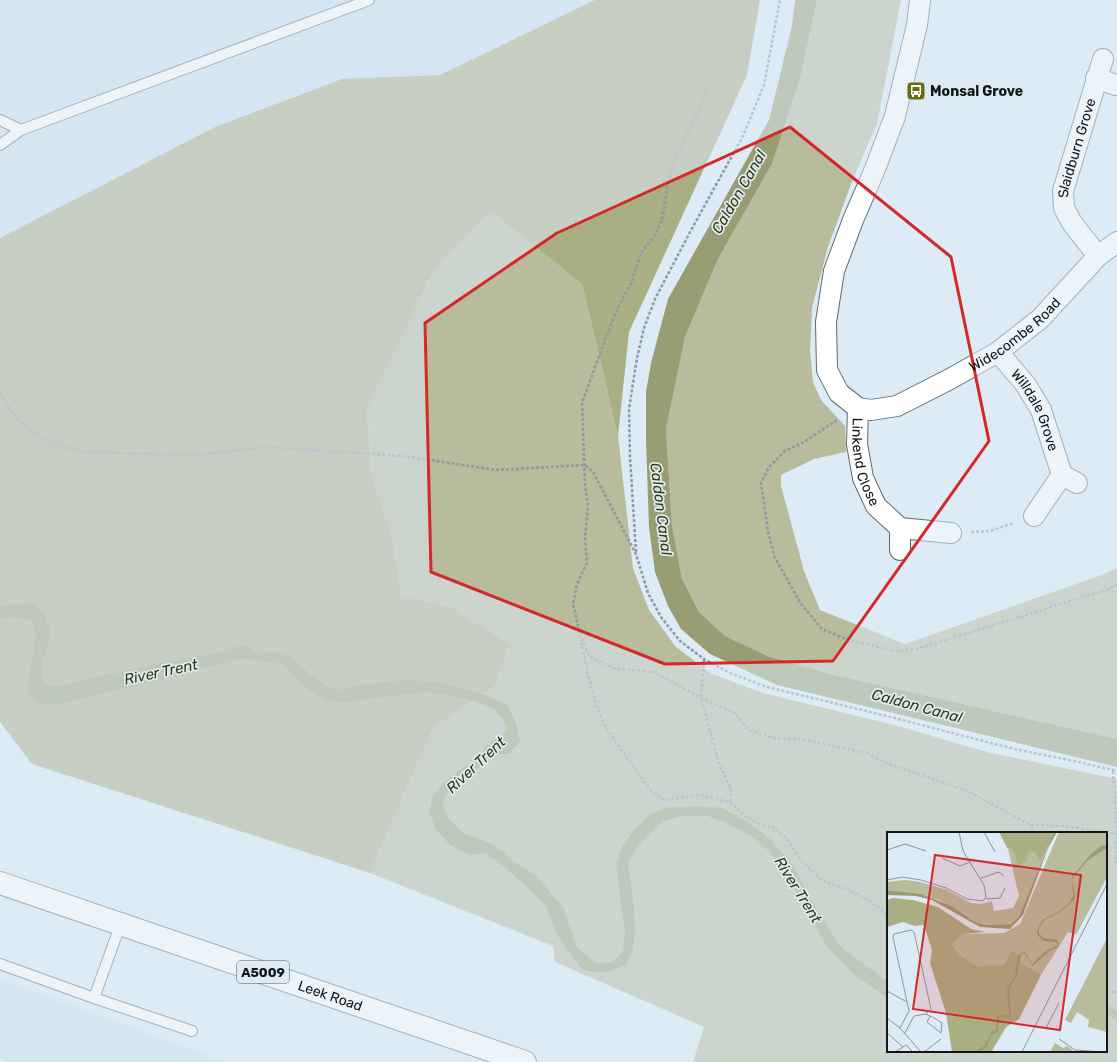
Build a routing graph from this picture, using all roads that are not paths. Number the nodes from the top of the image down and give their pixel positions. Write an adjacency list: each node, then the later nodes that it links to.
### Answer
1 (369, 0): 7 (lane)
2 (920, 0): 12 (street)
3 (1103, 59): 4 (street, Slaidburn Grove)
4 (1096, 78): 5 (street, Slaidburn Grove); 10 (street, Slaidburn Grove)
5 (1116, 84)
6 (0, 120): 7 (lane)
7 (21, 130): 8 (lane)
8 (0, 145)
9 (1117, 242): 10 (street, Widecombe Road)
10 (1098, 256): 11 (street, Widecombe Road)
11 (998, 352): 12 (street, Widecombe Road); 13 (street, Willdale Grove)
12 (856, 407): 14 (street, Linkend Close)
13 (1034, 516)
14 (900, 528): 15 (street); 16 (street)
15 (951, 533)
16 (900, 550)
17 (0, 882): 18 (main road, Leek Road / A5009)
18 (121, 923): 20 (lane); 22 (main road, Leek Road / A5009)
19 (0, 964): 20 (lane)
20 (94, 998): 21 (lane)
21 (192, 1031)
22 (525, 1062)

